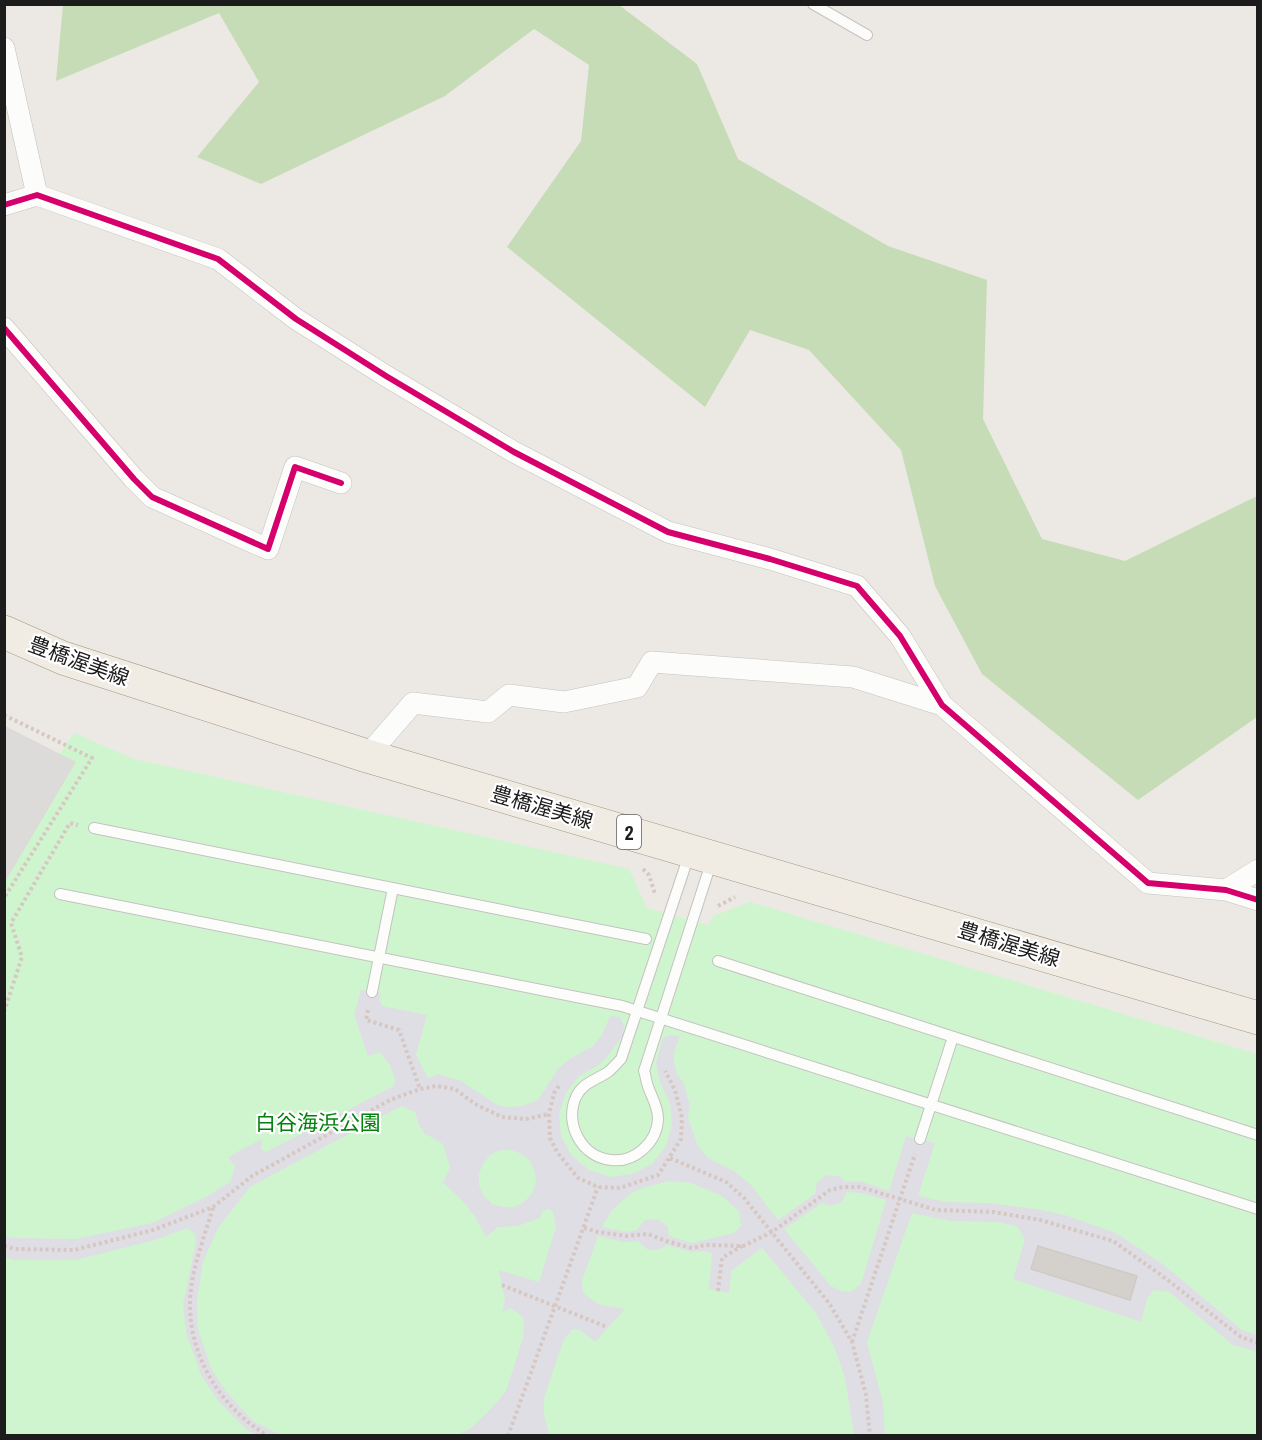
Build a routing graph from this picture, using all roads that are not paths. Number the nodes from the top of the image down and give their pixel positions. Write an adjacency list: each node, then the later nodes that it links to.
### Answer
1 (813, 4): 2 (lane)
2 (867, 35)
3 (4, 48): 4 (street)
4 (37, 195): 5 (street); 9 (street)
5 (4, 205)
6 (4, 328): 7 (street)
7 (342, 483)
8 (4, 632): 10 (main road, 豊橋渥美線 / 2)
9 (942, 705): 10 (street); 15 (street)
10 (366, 756): 12 (main road, 豊橋渥美線 / 2)
11 (94, 828): 14 (lane)
12 (702, 853): 22 (lane); 23 (main road, 豊橋渥美線 / 2); 24 (lane)
13 (1257, 870): 15 (street)
14 (393, 888): 18 (lane); 19 (lane)
15 (1226, 890): 17 (street)
16 (60, 894): 19 (lane)
17 (1257, 900)
18 (646, 939)
19 (379, 957): 21 (lane); 22 (lane)
20 (718, 961): 25 (lane)
21 (372, 992)
22 (636, 1011): 24 (lane); 24 (lane)
23 (1257, 1018)
24 (661, 1019): 26 (lane)
25 (953, 1037): 26 (lane); 27 (lane)
26 (931, 1105): 28 (lane); 29 (lane)
27 (1257, 1135)
28 (920, 1139)
29 (1257, 1209)

